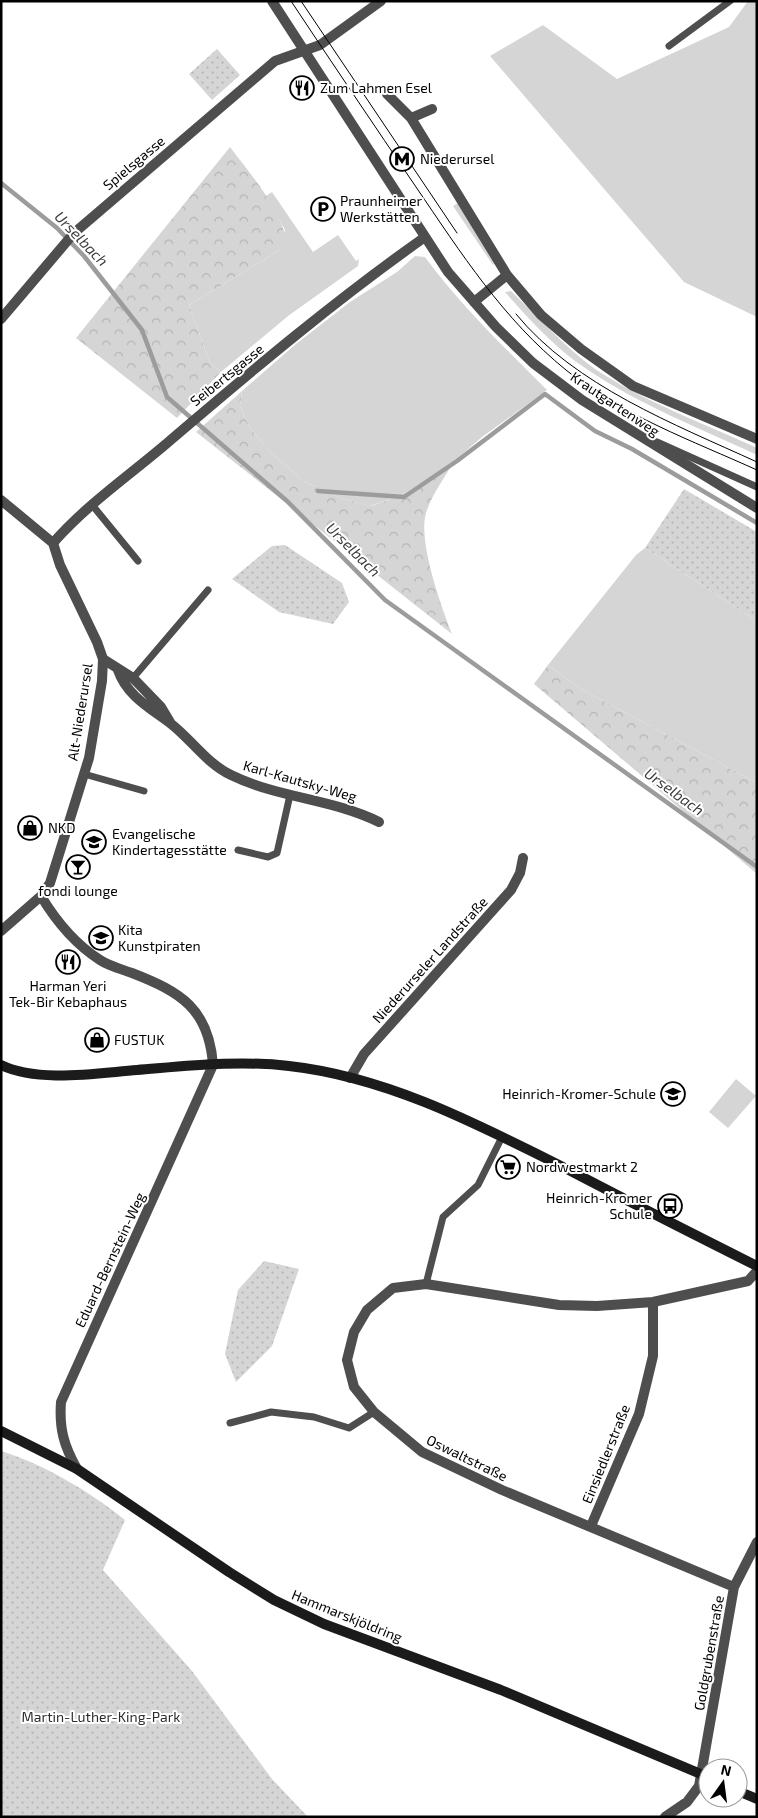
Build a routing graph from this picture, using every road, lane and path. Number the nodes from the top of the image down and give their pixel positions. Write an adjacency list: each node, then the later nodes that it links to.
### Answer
1 (272, 1): 5 (street, Krautgartenweg)
2 (381, 1): 5 (street, Spielsgasse)
3 (730, 1): 4 (lane)
4 (669, 46)
5 (304, 52): 9 (street, Krautgartenweg); 12 (street, Spielsgasse)
6 (387, 94): 8 (street, Krautgartenweg)
7 (432, 109): 8 (street)
8 (411, 118): 10 (street, Krautgartenweg)
9 (425, 237): 11 (street, Krautgartenweg); 17 (street, Seibertsgasse)
10 (507, 275): 11 (street); 14 (street, Krautgartenweg)
11 (474, 302): 13 (street, Krautgartenweg)
12 (1, 319)
13 (631, 432): 15 (lane); 18 (street, Krautgartenweg)
14 (757, 439)
15 (757, 487)
16 (1, 500): 19 (street)
17 (93, 506): 19 (street, Seibertsgasse); 20 (lane)
18 (757, 508)
19 (53, 543): 22 (street, Alt-Niederursel)
20 (138, 561)
21 (208, 590): 24 (lane)
22 (103, 659): 23 (street, Karl-Kautsky-Weg); 26 (street, Alt-Niederursel)
23 (118, 670): 24 (street, Karl-Kautsky-Weg); 25 (street, Karl-Kautsky-Weg)
24 (133, 678): 25 (street, Karl-Kautsky-Weg)
25 (170, 724): 28 (street, Karl-Kautsky-Weg)
26 (84, 774): 27 (lane); 32 (street, Alt-Niederursel)
27 (144, 791)
28 (290, 794): 29 (street, Karl-Kautsky-Weg); 30 (lane)
29 (379, 822)
30 (238, 850)
31 (523, 858): 36 (street, Niederurseler Landstraße)
32 (41, 896): 33 (street); 35 (street)
33 (1, 930)
34 (1, 1065): 35 (main road)
35 (213, 1065): 36 (main road); 45 (street, Eduard-Bernstein-Weg)
36 (350, 1078): 37 (main road)
37 (502, 1137): 38 (main road); 40 (lane)
38 (757, 1266)
39 (757, 1271): 41 (street, Oswaltstraße)
40 (426, 1284): 41 (street, Oswaltstraße); 42 (street, Oswaltstraße)
41 (653, 1302): 46 (street, Einsiedlerstraße)
42 (374, 1412): 43 (lane); 46 (street, Oswaltstraße)
43 (230, 1423)
44 (1, 1431): 45 (main road, Hammarskjöldring)
45 (77, 1469): 50 (main road, Hammarskjöldring)
46 (591, 1526): 48 (street, Oswaltstraße)
47 (757, 1542): 48 (street, Goldgrubenstraße)
48 (734, 1587): 49 (street, Goldgrubenstraße)
49 (708, 1758)
50 (698, 1773)
51 (698, 1787): 52 (street, Goldgrubenstraße)
52 (665, 1817)

